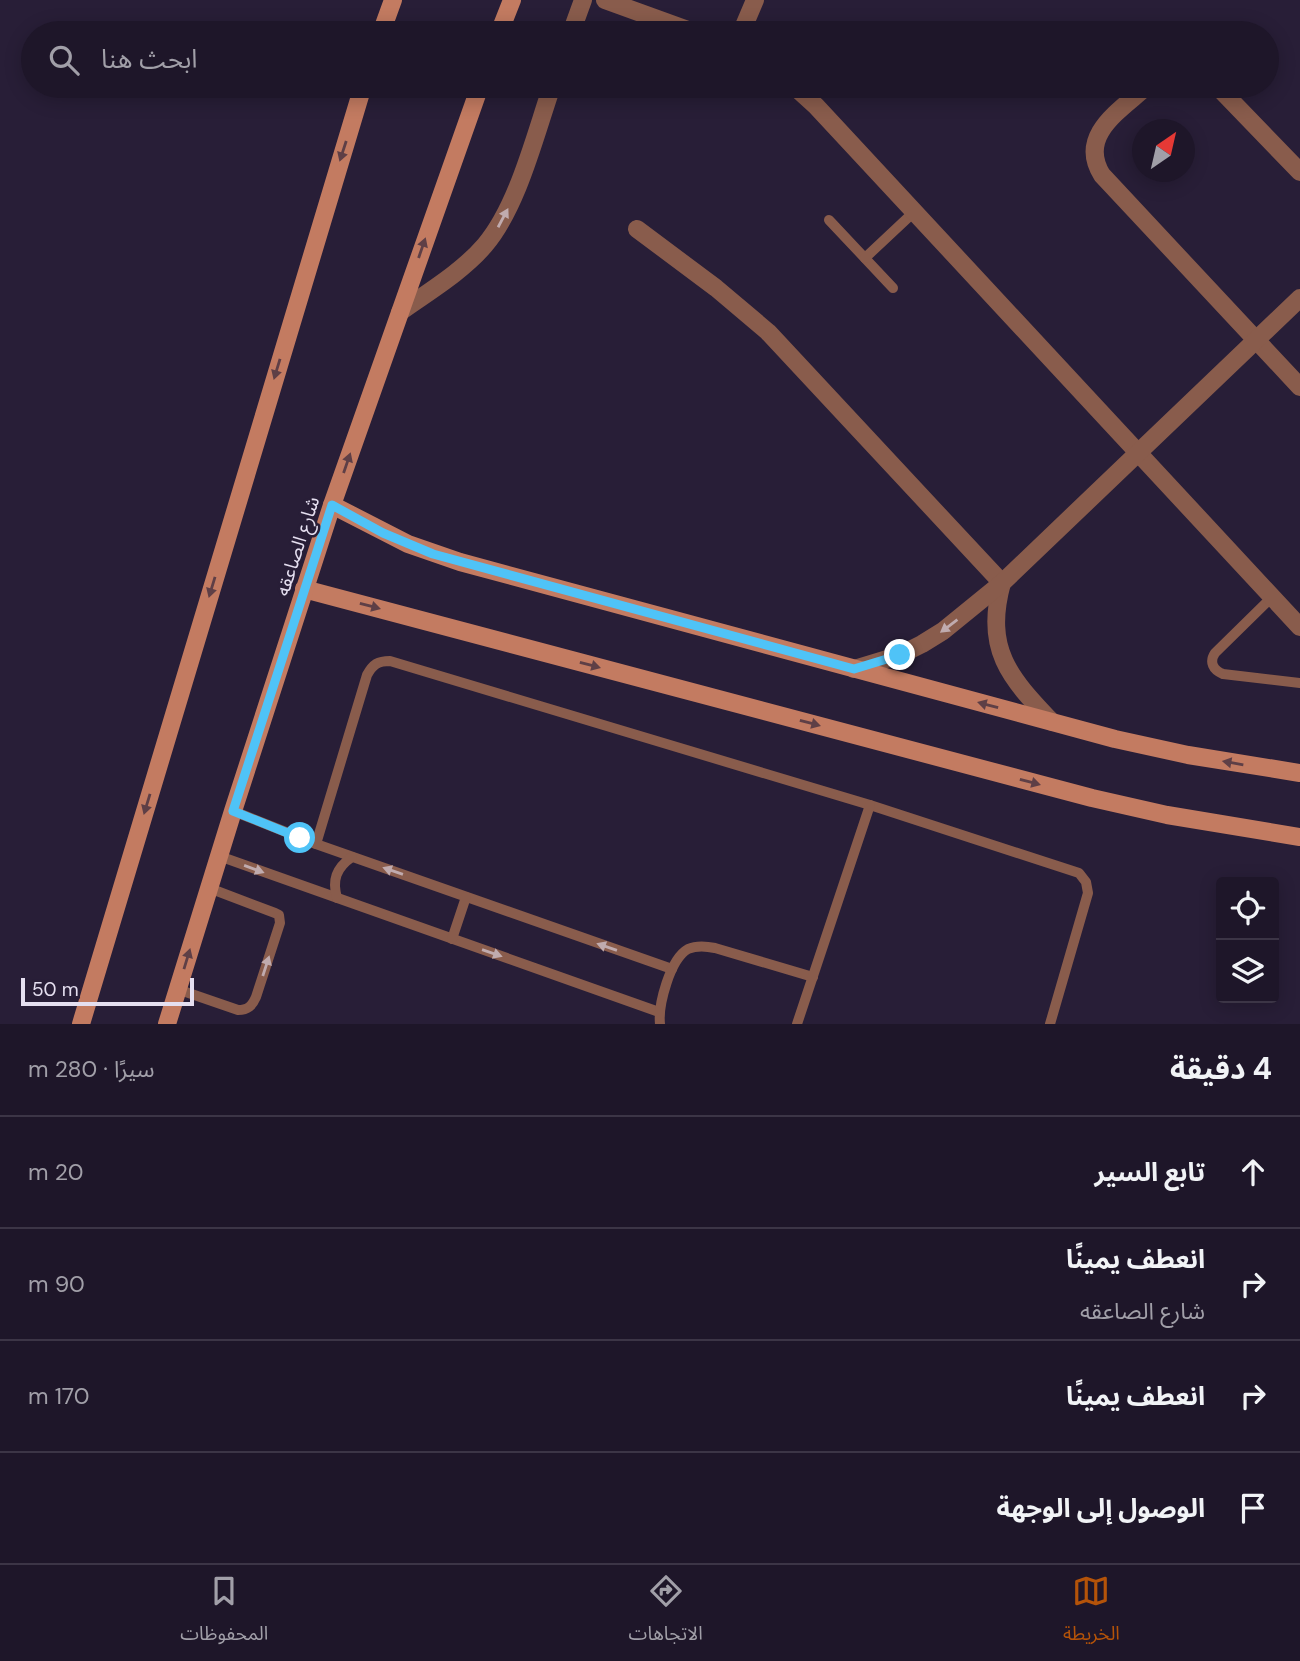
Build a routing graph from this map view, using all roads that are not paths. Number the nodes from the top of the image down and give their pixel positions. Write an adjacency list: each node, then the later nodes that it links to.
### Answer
1 (393, 0): 6 (street)
2 (512, 0): 7 (street)
3 (583, 0): 8 (street)
4 (606, 0): 9 (street)
5 (755, 0): 10 (street)
6 (385, 21)
7 (504, 21)
8 (575, 21)
9 (663, 21)
10 (746, 21)
11 (359, 98): 51 (street, one-way to 51)
12 (476, 98): 24 (street, شارع الصاعقه, one-way to 12)
13 (548, 98): 24 (street, one-way to 13)
14 (807, 98): 18 (street)
15 (1134, 98): 25 (street)
16 (1229, 98): 17 (street)
17 (1300, 172)
18 (914, 212): 21 (lane); 27 (street)
19 (829, 220): 21 (lane)
20 (637, 229): 29 (street)
21 (865, 258): 22 (lane)
22 (893, 288)
23 (1300, 298): 25 (street)
24 (400, 312): 28 (street, شارع الصاعقه, one-way to 24)
25 (1256, 340): 26 (street); 27 (street)
26 (1300, 387)
27 (1137, 454): 29 (street); 31 (street)
28 (332, 505): 30 (street, شارع الصاعقه); 33 (street)
29 (1002, 583): 33 (street, one-way to 33); 35 (street)
30 (304, 589): 38 (street, شارع الصاعقه); 39 (street, one-way to 39)
31 (1271, 598): 32 (street); 34 (lane)
32 (1300, 627)
33 (854, 669): 35 (street, one-way to 33)
34 (1300, 683)
35 (1052, 722): 36 (street, one-way to 35)
36 (1300, 773)
37 (870, 805): 40 (lane); 48 (lane); 54 (lane)
38 (233, 811): 40 (lane); 41 (street, شارع الصاعقه)
39 (1300, 837)
40 (316, 844): 42 (lane)
41 (219, 856): 43 (street, شارع الصاعقه); 45 (lane, one-way to 45)
42 (352, 857): 44 (lane, one-way to 42); 45 (lane)
43 (209, 888): 49 (street, شارع الصاعقه, one-way to 43); 49 (lane, one-way to 43)
44 (467, 897): 46 (lane); 47 (lane, one-way to 44)
45 (337, 898): 46 (lane)
46 (452, 939): 50 (lane, one-way to 50)
47 (672, 969): 48 (lane); 50 (lane)
48 (813, 977): 53 (lane)
49 (177, 989): 52 (street, شارع الصاعقه)
50 (660, 1018)
51 (80, 1024)
52 (167, 1024)
53 (797, 1024)
54 (1050, 1024)

